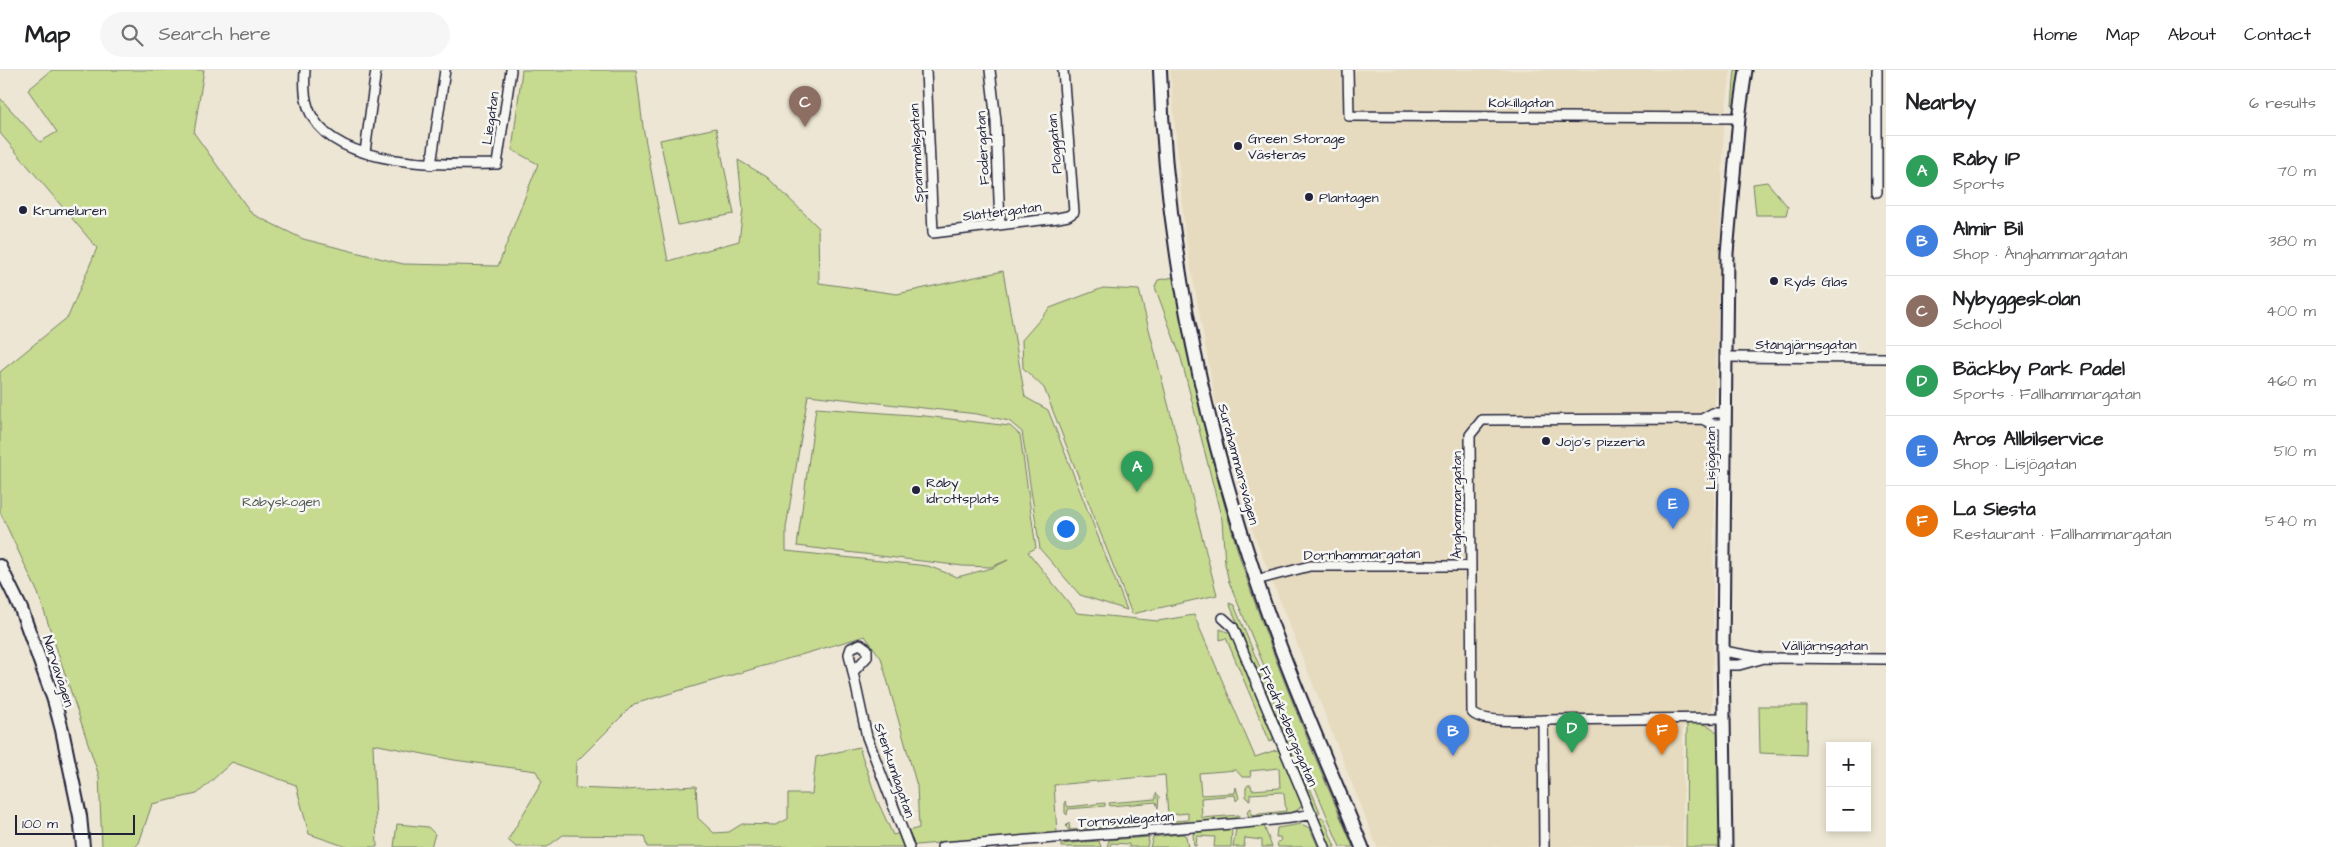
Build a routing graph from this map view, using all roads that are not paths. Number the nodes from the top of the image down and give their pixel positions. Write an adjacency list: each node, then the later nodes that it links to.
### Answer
1 (305, 70): 13 (street, Liegatan)
2 (376, 70): 13 (street)
3 (445, 70): 14 (street)
4 (510, 70): 14 (street, Liegatan)
5 (926, 70): 18 (street, Spannmålsgatan)
6 (990, 70): 17 (street, Fodergatan)
7 (1063, 70): 16 (street, Ploggatan)
8 (1160, 70): 24 (main road, Surahammarsvägen)
9 (1348, 70): 12 (street, Kokillgatan)
10 (1746, 70): 12 (street, Lisjögatan)
11 (1877, 70): 15 (street)
12 (1739, 118): 19 (street, Lisjögatan)
13 (365, 152): 14 (street, Liegatan)
14 (431, 166)
15 (1876, 192)
16 (1072, 214): 17 (street, Slåttergatan)
17 (1000, 225): 18 (street, Slåttergatan)
18 (935, 233)
19 (1726, 357): 20 (street, Stångjärnsgatan); 21 (street, Lisjögatan)
20 (1886, 358)
21 (1725, 419): 23 (street, Ånghammargatan); 26 (street, Lisjögatan)
22 (0, 566): 33 (main road, Narvavägen)
23 (1470, 566): 24 (street, Dornhammargatan); 32 (street, Ånghammargatan)
24 (1256, 580): 40 (main road, Surahammarsvägen)
25 (1224, 618): 34 (street, Fredriksbergsgatan)
26 (1723, 651): 27 (street, Välljärnsgatan); 29 (street, Lisjögatan)
27 (1763, 658): 28 (street, Välljärnsgatan); 29 (street, Välljärnsgatan)
28 (1886, 659)
29 (1724, 665): 31 (street, Lisjögatan)
30 (854, 671): 37 (street, Stenkumlagatan)
31 (1724, 718): 32 (street); 42 (street, Lisjögatan)
32 (1542, 720): 41 (street)
33 (73, 789): 35 (main road, Narvavägen); 36 (main road, Narvavägen)
34 (1312, 814): 38 (street, Tornsvalegatan); 39 (street, Fredriksbergsgatan)
35 (75, 847)
36 (83, 847)
37 (908, 847)
38 (942, 847)
39 (1326, 847)
40 (1362, 847)
41 (1544, 847)
42 (1726, 847)

